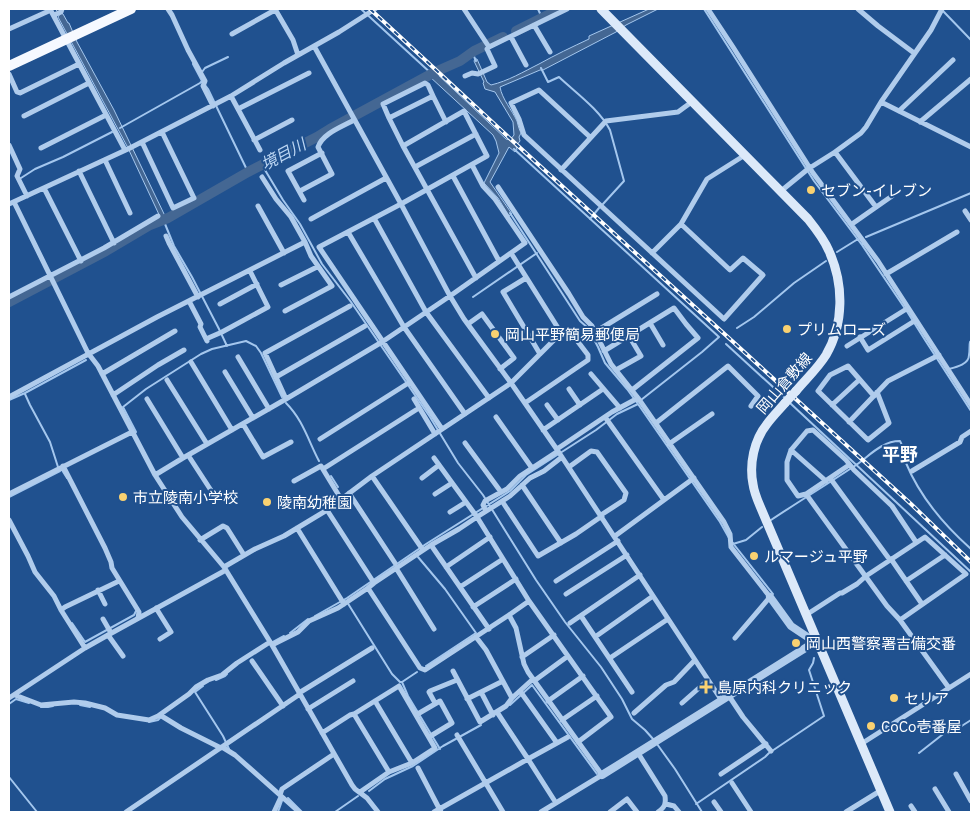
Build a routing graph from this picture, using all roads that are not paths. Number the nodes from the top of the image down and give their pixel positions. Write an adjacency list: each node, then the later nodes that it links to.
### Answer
1 (117, 9): 16 (main road)
2 (131, 9): 16 (main road)
3 (168, 9): 37 (street)
4 (275, 9): 15 (street); 22 (street)
5 (375, 9): 19 (street)
6 (464, 9): 18 (street)
7 (567, 9): 13 (street)
8 (601, 9): 35 (main road, 岡山倉敷線)
9 (708, 9): 64 (street)
10 (858, 9): 21 (street)
11 (941, 10): 21 (street)
12 (56, 11): 14 (street); 16 (street)
13 (534, 25): 17 (street); 20 (street)
14 (9, 29)
15 (232, 34)
16 (69, 35): 23 (main road); 25 (street); 27 (main road)
17 (511, 37): 18 (street); 26 (street)
18 (488, 45): 30 (street)
19 (314, 46): 22 (street); 42 (street)
20 (550, 52)
21 (914, 53): 36 (street)
22 (298, 55): 33 (street)
23 (9, 59)
24 (953, 60): 39 (street)
25 (79, 64): 29 (street); 32 (street)
26 (526, 65)
27 (9, 66)
28 (309, 73): 38 (street)
29 (9, 74)
30 (465, 76)
31 (971, 79): 46 (street)
32 (89, 83): 40 (street); 41 (street)
33 (231, 96): 37 (street); 38 (street)
34 (433, 96): 43 (street); 43 (street); 45 (street)
35 (693, 101): 49 (street); 60 (main road, 岡山倉敷線)
36 (881, 102): 39 (street); 58 (street)
37 (215, 105): 47 (street)
38 (238, 109): 50 (street)
39 (899, 111): 46 (street)
40 (106, 115): 55 (street); 56 (street)
41 (24, 116)
42 (353, 118): 59 (street); 69 (street)
43 (390, 118): 53 (street)
44 (292, 120): 50 (street)
45 (446, 122): 48 (street); 53 (street)
46 (920, 122): 54 (street)
47 (162, 132): 51 (street); 51 (street)
48 (476, 134): 62 (street); 63 (street)
49 (590, 138): 65 (street); 65 (street)
50 (254, 140): 57 (street)
51 (142, 142): 56 (street)
52 (9, 145): 75 (street)
53 (403, 146): 63 (street)
54 (971, 147)
55 (40, 148)
56 (128, 149): 61 (street)
57 (260, 150)
58 (835, 152): 64 (street); 81 (street)
59 (322, 153): 73 (street); 73 (street)
60 (745, 154): 74 (main road, 岡山倉敷線); 88 (street)
61 (104, 160): 66 (street); 83 (street)
62 (472, 166): 67 (street); 96 (street)
63 (415, 167): 72 (street)
64 (808, 169): 74 (street); 89 (street)
65 (561, 170): 97 (street)
66 (79, 171): 71 (street); 94 (street)
67 (453, 176): 72 (street); 99 (street)
68 (262, 177): 93 (street)
69 (386, 178): 79 (street); 86 (street)
70 (498, 187): 125 (street)
71 (44, 188): 75 (street); 98 (street)
72 (428, 190): 79 (street); 104 (street)
73 (300, 191): 77 (street)
74 (781, 191): 260 (main road, 岡山倉敷線, bridge)
75 (27, 196): 78 (street)
76 (892, 196): 81 (street)
77 (304, 200)
78 (10, 203): 103 (street)
79 (401, 204): 85 (street); 110 (street)
80 (258, 206): 95 (street)
81 (876, 207): 89 (street)
82 (965, 211): 87 (street)
83 (130, 213)
84 (158, 216): 94 (street)
85 (374, 218): 90 (street); 117 (street)
86 (311, 219)
87 (971, 220)
88 (681, 224): 97 (street); 97 (street)
89 (852, 224): 102 (street)
90 (348, 232): 122 (street); 128 (street)
91 (957, 232): 102 (street)
92 (166, 236): 109 (street)
93 (305, 242): 95 (street); 100 (street)
94 (114, 243): 98 (street)
95 (284, 253): 101 (street)
96 (511, 253): 99 (street); 105 (street)
97 (652, 253)
98 (81, 261): 103 (street)
99 (499, 261): 104 (street)
100 (317, 267): 107 (street); 116 (street)
101 (250, 271): 106 (street); 109 (street)
102 (886, 274): 115 (street)
103 (51, 278): 111 (street); 133 (street)
104 (476, 278): 110 (street)
105 (526, 278): 123 (street); 134 (street)
106 (257, 284): 112 (street); 113 (street)
107 (280, 285)
108 (657, 294): 125 (street)
109 (200, 296): 112 (street)
110 (450, 296): 117 (street); 120 (street)
111 (9, 298)
112 (189, 301): 133 (street)
113 (220, 304)
114 (350, 306): 143 (street)
115 (906, 309): 118 (street); 127 (street)
116 (285, 311)
117 (426, 312): 122 (street); 154 (street)
118 (914, 321): 127 (street); 135 (street)
119 (650, 323): 126 (street); 129 (street); 150 (street)
120 (468, 324): 138 (street); 138 (street)
121 (365, 326): 143 (street)
122 (404, 327): 128 (street); 168 (street)
123 (559, 330): 134 (street); 159 (street)
124 (175, 331): 141 (street)
125 (595, 332): 132 (street)
126 (629, 336): 132 (street); 139 (street)
127 (860, 338): 130 (street)
128 (380, 343): 147 (street); 156 (street)
129 (663, 345)
130 (847, 346)
131 (184, 350): 152 (street)
132 (604, 351): 139 (street)
133 (88, 354): 141 (street); 153 (street)
134 (540, 354): 146 (street)
135 (936, 356): 151 (street); 163 (street)
136 (238, 358): 167 (street)
137 (191, 362): 177 (street)
138 (500, 368): 146 (street)
139 (616, 370): 150 (street)
140 (225, 372): 171 (street)
141 (102, 374): 152 (street)
142 (591, 374): 148 (street)
143 (276, 378): 156 (street)
144 (167, 380): 185 (street)
145 (859, 380): 151 (street); 162 (street); 162 (street)
146 (511, 383): 154 (street); 159 (street)
147 (408, 384): 179 (street); 182 (street)
148 (603, 388): 161 (street); 166 (street)
149 (569, 389): 161 (street)
150 (632, 390): 158 (street)
151 (875, 394): 174 (street); 174 (street)
152 (113, 395): 181 (street)
153 (9, 397)
154 (489, 398): 168 (street)
155 (146, 399): 190 (street)
156 (286, 399): 167 (street)
157 (414, 399): 165 (street)
158 (638, 400): 166 (street); 175 (street)
159 (525, 403): 178 (street)
160 (547, 405): 172 (street)
161 (580, 405): 172 (street)
162 (832, 405): 174 (street)
163 (971, 405)
164 (751, 406): 175 (street)
165 (419, 408): 179 (street); 197 (street)
166 (620, 408): 173 (street)
167 (268, 409): 171 (street)
168 (465, 414): 179 (street)
169 (712, 414): 186 (street)
170 (496, 417): 196 (street)
171 (253, 418): 176 (street)
172 (558, 420): 178 (street)
173 (607, 420): 188 (street); 214 (street)
174 (850, 422)
175 (656, 423): 186 (street)
176 (243, 424): 177 (street); 183 (street)
177 (232, 430): 185 (street)
178 (543, 430): 188 (street)
179 (439, 431): 200 (street)
180 (971, 431): 198 (street)
181 (132, 432): 195 (street); 199 (street)
182 (320, 440)
183 (291, 442)
184 (465, 443): 207 (street)
185 (207, 444): 189 (street)
186 (669, 444): 202 (street)
187 (791, 450): 194 (street); 203 (street); 212 (street)
188 (559, 453): 193 (street); 196 (street); 206 (street)
189 (188, 455): 190 (street); 211 (street)
190 (183, 458): 199 (street)
191 (434, 458): 192 (street)
192 (439, 466): 201 (street); 205 (street)
193 (569, 467): 221 (street); 221 (street)
194 (851, 467): 203 (street); 227 (street)
195 (62, 468): 209 (street); 262 (street)
196 (532, 468): 207 (street)
197 (323, 469): 204 (street); 213 (street)
198 (912, 471)
199 (154, 475): 226 (street)
200 (372, 476): 208 (street); 230 (street)
201 (422, 478)
202 (692, 480): 214 (street); 251 (street)
203 (830, 480): 212 (street); 235 (street)
204 (294, 481)
205 (452, 483): 210 (street); 216 (street)
206 (522, 485): 215 (street); 228 (street)
207 (502, 492): 217 (street)
208 (349, 493): 213 (street); 236 (street)
209 (9, 494)
210 (435, 494)
211 (214, 495)
212 (807, 496): 240 (street)
213 (341, 500): 218 (street)
214 (664, 500): 225 (street)
215 (502, 501): 217 (street); 228 (street)
216 (466, 502): 219 (street); 220 (street)
217 (487, 506): 220 (street)
218 (327, 510): 223 (street); 242 (street)
219 (450, 512)
220 (475, 514): 224 (street); 229 (street)
221 (601, 516): 225 (street); 228 (street)
222 (9, 520): 258 (street)
223 (297, 528): 233 (street); 253 (street)
224 (490, 537): 234 (street); 237 (street)
225 (616, 538): 231 (street); 243 (street)
226 (200, 540): 233 (street); 238 (street)
227 (916, 542): 232 (street); 235 (street)
228 (561, 543)
229 (431, 545): 230 (street); 237 (street)
230 (422, 548): 236 (street)
231 (627, 555): 239 (street); 249 (street)
232 (945, 555): 244 (street); 255 (street)
233 (244, 556): 238 (street)
234 (503, 559): 241 (street); 246 (street)
235 (890, 559): 240 (street); 244 (street)
236 (396, 565): 242 (street); 267 (street)
237 (446, 567): 246 (street)
238 (225, 568): 257 (street); 276 (street)
239 (640, 575): 250 (street); 261 (street)
240 (866, 576): 260 (street); 265 (street)
241 (516, 579): 252 (street); 256 (street)
242 (373, 581): 247 (street)
243 (556, 581)
244 (906, 581): 255 (street)
245 (117, 582): 248 (street)
246 (460, 587): 256 (street)
247 (368, 588): 253 (street); 271 (street)
248 (98, 590): 254 (street); 258 (street)
249 (566, 594)
250 (654, 596): 263 (street); 272 (street)
251 (770, 597): 273 (street); 275 (street)
252 (529, 601): 259 (street); 270 (street)
253 (344, 602): 276 (street)
254 (105, 604)
255 (922, 604): 265 (street)
256 (474, 607): 268 (street)
257 (156, 608): 262 (street); 274 (street)
258 (61, 610): 277 (street)
259 (509, 615): 268 (street); 281 (street)
260 (806, 615): 275 (main road, 岡山倉敷線)
261 (581, 616): 266 (street); 272 (street)
262 (138, 618): 269 (street)
263 (668, 618): 282 (street); 283 (street)
264 (103, 619): 269 (street)
265 (900, 620): 293 (street)
266 (570, 623)
267 (434, 629)
268 (489, 629): 271 (street)
269 (109, 631): 277 (street); 279 (street)
270 (554, 635): 280 (street); 281 (street)
271 (476, 637): 292 (street)
272 (595, 637): 282 (street)
273 (735, 638)
274 (160, 639)
275 (816, 641): 303 (street); 323 (main road, 岡山倉敷線)
276 (271, 643): 297 (street); 314 (street)
277 (85, 648): 298 (street)
278 (372, 648): 297 (street)
279 (123, 656)
280 (568, 656): 287 (street); 289 (street)
281 (522, 657): 289 (street)
282 (610, 658): 296 (street)
283 (695, 660): 290 (street); 311 (street)
284 (252, 661): 308 (street)
285 (453, 671): 288 (street)
286 (971, 674): 293 (street)
287 (583, 676): 299 (street); 305 (street)
288 (457, 680): 302 (street); 306 (street)
289 (534, 680): 295 (street); 305 (street)
290 (708, 680): 303 (street); 307 (street)
291 (353, 681): 309 (street)
292 (503, 682): 294 (street); 301 (street)
293 (949, 688): 323 (street)
294 (481, 692): 302 (street); 310 (street)
295 (521, 692): 301 (street); 321 (street)
296 (632, 692)
297 (300, 694): 308 (street); 309 (street)
298 (15, 695): 300 (street); 314 (street)
299 (597, 696): 315 (street); 320 (street)
300 (9, 698)
301 (512, 698): 310 (street)
302 (467, 699): 310 (street)
303 (726, 699): 322 (street); 326 (street)
304 (376, 701): 312 (street); 313 (street); 329 (street)
305 (548, 701): 315 (street)
306 (435, 703): 313 (street); 317 (street)
307 (682, 703)
308 (283, 706): 324 (street)
309 (308, 709): 316 (street)
310 (495, 713): 328 (street)
311 (634, 713)
312 (354, 714): 316 (street); 331 (street)
313 (418, 714): 317 (street)
314 (161, 716): 324 (street)
315 (562, 720): 320 (street)
316 (322, 732): 327 (street)
317 (431, 736): 329 (street)
318 (458, 736): 335 (street)
319 (568, 737): 321 (street)
320 (578, 742): 334 (street)
321 (557, 743): 328 (street)
322 (766, 744): 325 (street); 332 (street)
323 (861, 744): 338 (main road, 岡山倉敷線)
324 (224, 745): 340 (street); 347 (street)
325 (771, 751)
326 (638, 753): 334 (street); 344 (street)
327 (334, 754): 339 (street); 340 (street)
328 (528, 759): 335 (street); 343 (street)
329 (412, 763): 331 (street)
330 (418, 768): 346 (street)
331 (389, 772): 339 (street)
332 (721, 774)
333 (956, 774): 341 (street)
334 (602, 776): 343 (street)
335 (485, 783): 346 (street); 352 (street)
336 (732, 783): 359 (street)
337 (935, 789): 363 (street)
338 (880, 791): 360 (street); 361 (main road, 岡山倉敷線)
339 (360, 792): 350 (street)
340 (281, 795): 348 (street); 349 (street)
341 (971, 801)
342 (714, 802): 358 (street)
343 (556, 803): 353 (street)
344 (666, 804): 356 (street); 357 (street)
345 (911, 806): 362 (street)
346 (440, 811): 351 (street)
347 (126, 812)
348 (274, 812)
349 (299, 812)
350 (378, 812)
351 (434, 812)
352 (503, 812)
353 (541, 812)
354 (610, 812): 355 (street)
355 (637, 812)
356 (658, 812)
357 (679, 812)
358 (721, 812)
359 (751, 812)
360 (846, 812)
361 (890, 812)
362 (915, 812)
363 (949, 812)

